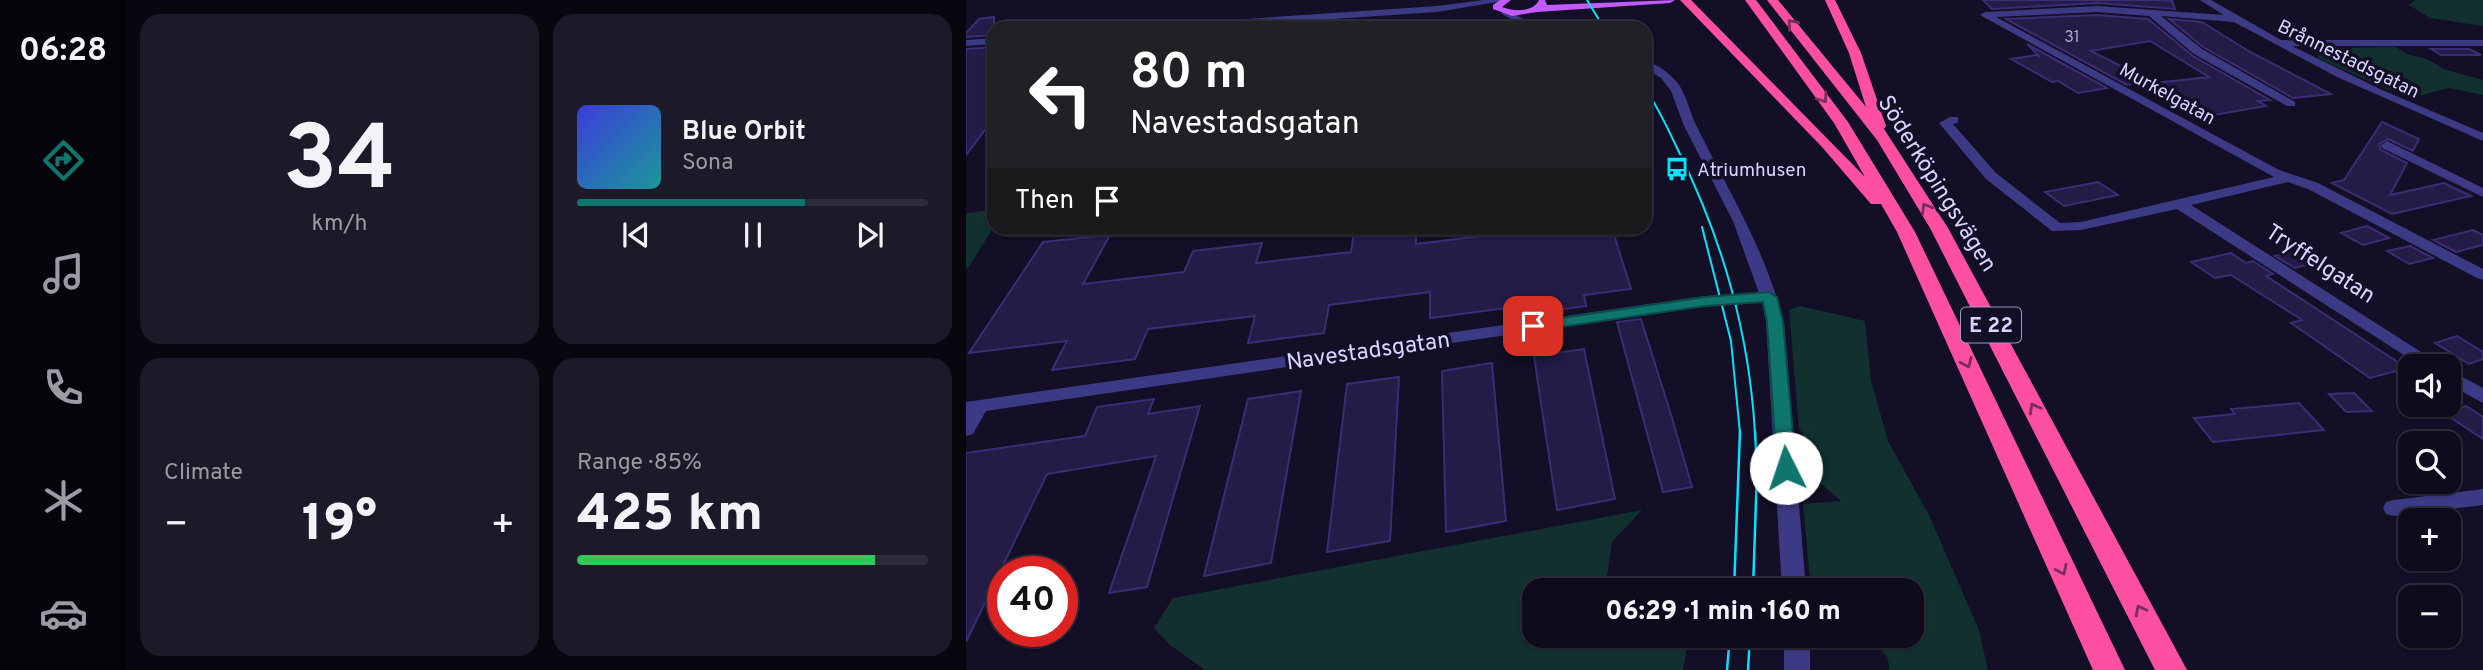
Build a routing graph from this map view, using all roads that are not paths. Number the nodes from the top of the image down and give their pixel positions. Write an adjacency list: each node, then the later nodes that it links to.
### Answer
1 (1577, 0): 8 (main road)
2 (1670, 0): 8 (main road)
3 (1685, 0): 28 (highway)
4 (1750, 0): 28 (highway, E 22, one-way to 28)
5 (1772, 0): 23 (highway, Söderköpingsvägen / E 22, one-way to 5)
6 (1830, 0): 23 (highway)
7 (2205, 0): 11 (street, Brånnestadsgatan)
8 (1537, 5): 9 (main road); 14 (street)
9 (1504, 6): 12 (street); 13 (street)
10 (2152, 13): 11 (street, Murkelgatan); 20 (street); 25 (street, Murkelgatan)
11 (2235, 19): 17 (street, Brånnestadsgatan)
12 (1261, 21)
13 (1524, 21)
14 (1530, 21)
15 (987, 42): 16 (street)
16 (966, 43)
17 (2276, 43): 18 (street); 22 (street, Brånnestadsgatan)
18 (2483, 43)
19 (1652, 68): 30 (street)
20 (2291, 104)
21 (1954, 120): 27 (street)
22 (2483, 137)
23 (1882, 138): 42 (highway, Söderköpingsvägen / E 22, one-way to 23)
24 (2387, 145): 26 (street)
25 (2285, 179): 27 (street); 29 (street, Murkelgatan)
26 (2483, 192)
27 (2179, 204): 31 (street, Tryffelgatan)
28 (1906, 232): 41 (highway, E 22, one-way to 41)
29 (2483, 275)
30 (1769, 297): 34 (street, Navestadsgatan); 38 (street)
31 (2415, 354)
32 (2461, 383): 33 (street)
33 (2483, 397)
34 (973, 407): 35 (street)
35 (966, 429)
36 (2483, 497): 37 (street)
37 (2394, 508)
38 (1793, 578)
39 (1797, 648): 40 (street)
40 (1797, 670)
41 (2109, 670)
42 (2171, 670)

